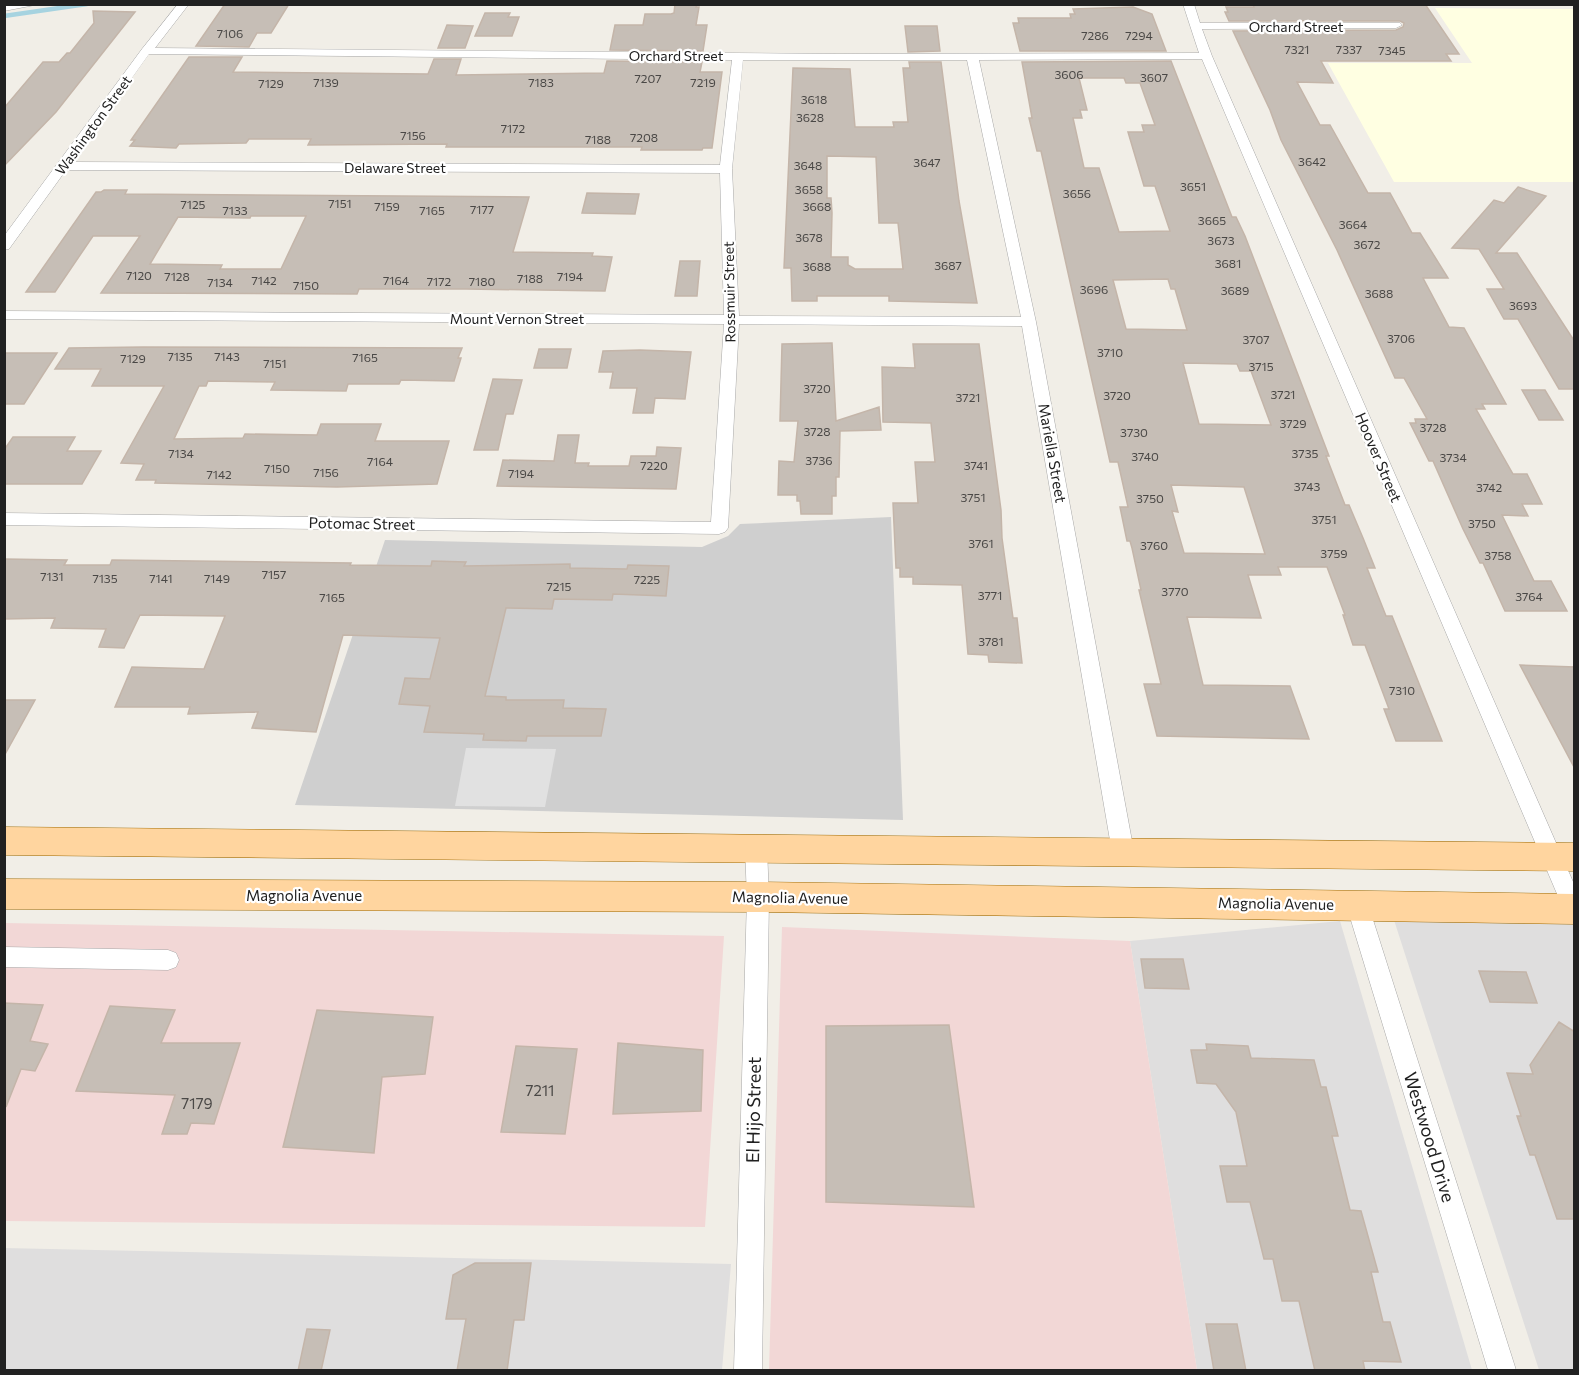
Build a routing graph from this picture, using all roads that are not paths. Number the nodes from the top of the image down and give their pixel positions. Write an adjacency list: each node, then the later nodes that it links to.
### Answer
1 (35, 4): 4 (street)
2 (184, 4): 7 (street, Washington Street)
3 (1188, 4): 6 (street, Hoover Street)
4 (4, 9)
5 (1396, 25): 6 (street, Orchard Street)
6 (1196, 26): 10 (street, Hoover Street)
7 (146, 51): 8 (street, Orchard Street); 11 (street, Washington Street)
8 (738, 56): 9 (street, Orchard Street); 12 (street, Rossmuir Street)
9 (972, 56): 10 (street, Orchard Street); 16 (street, Mariella Street)
10 (1206, 56): 22 (street, Hoover Street)
11 (64, 166): 12 (street, Delaware Street); 13 (street, Washington Street)
12 (726, 169): 15 (street, Rossmuir Street)
13 (4, 246)
14 (4, 315): 15 (street, Mount Vernon Street)
15 (732, 319): 16 (street, Mount Vernon Street); 18 (street, Rossmuir Street)
16 (1029, 322): 21 (street, Mariella Street)
17 (4, 519): 18 (street, Potomac Street)
18 (719, 528)
19 (4, 840): 20 (main road)
20 (756, 849): 21 (main road); 24 (street, El Hijo Street)
21 (1123, 852): 22 (main road)
22 (1563, 857): 26 (street, Hoover Street)
23 (4, 894): 24 (main road, Magnolia Avenue)
24 (758, 897): 25 (main road, Magnolia Avenue); 29 (street, El Hijo Street)
25 (1358, 904): 26 (main road, Magnolia Avenue); 30 (street, Westwood Drive)
26 (1574, 909)
27 (4, 957): 28 (street)
28 (168, 960)
29 (748, 1371)
30 (1502, 1371)

